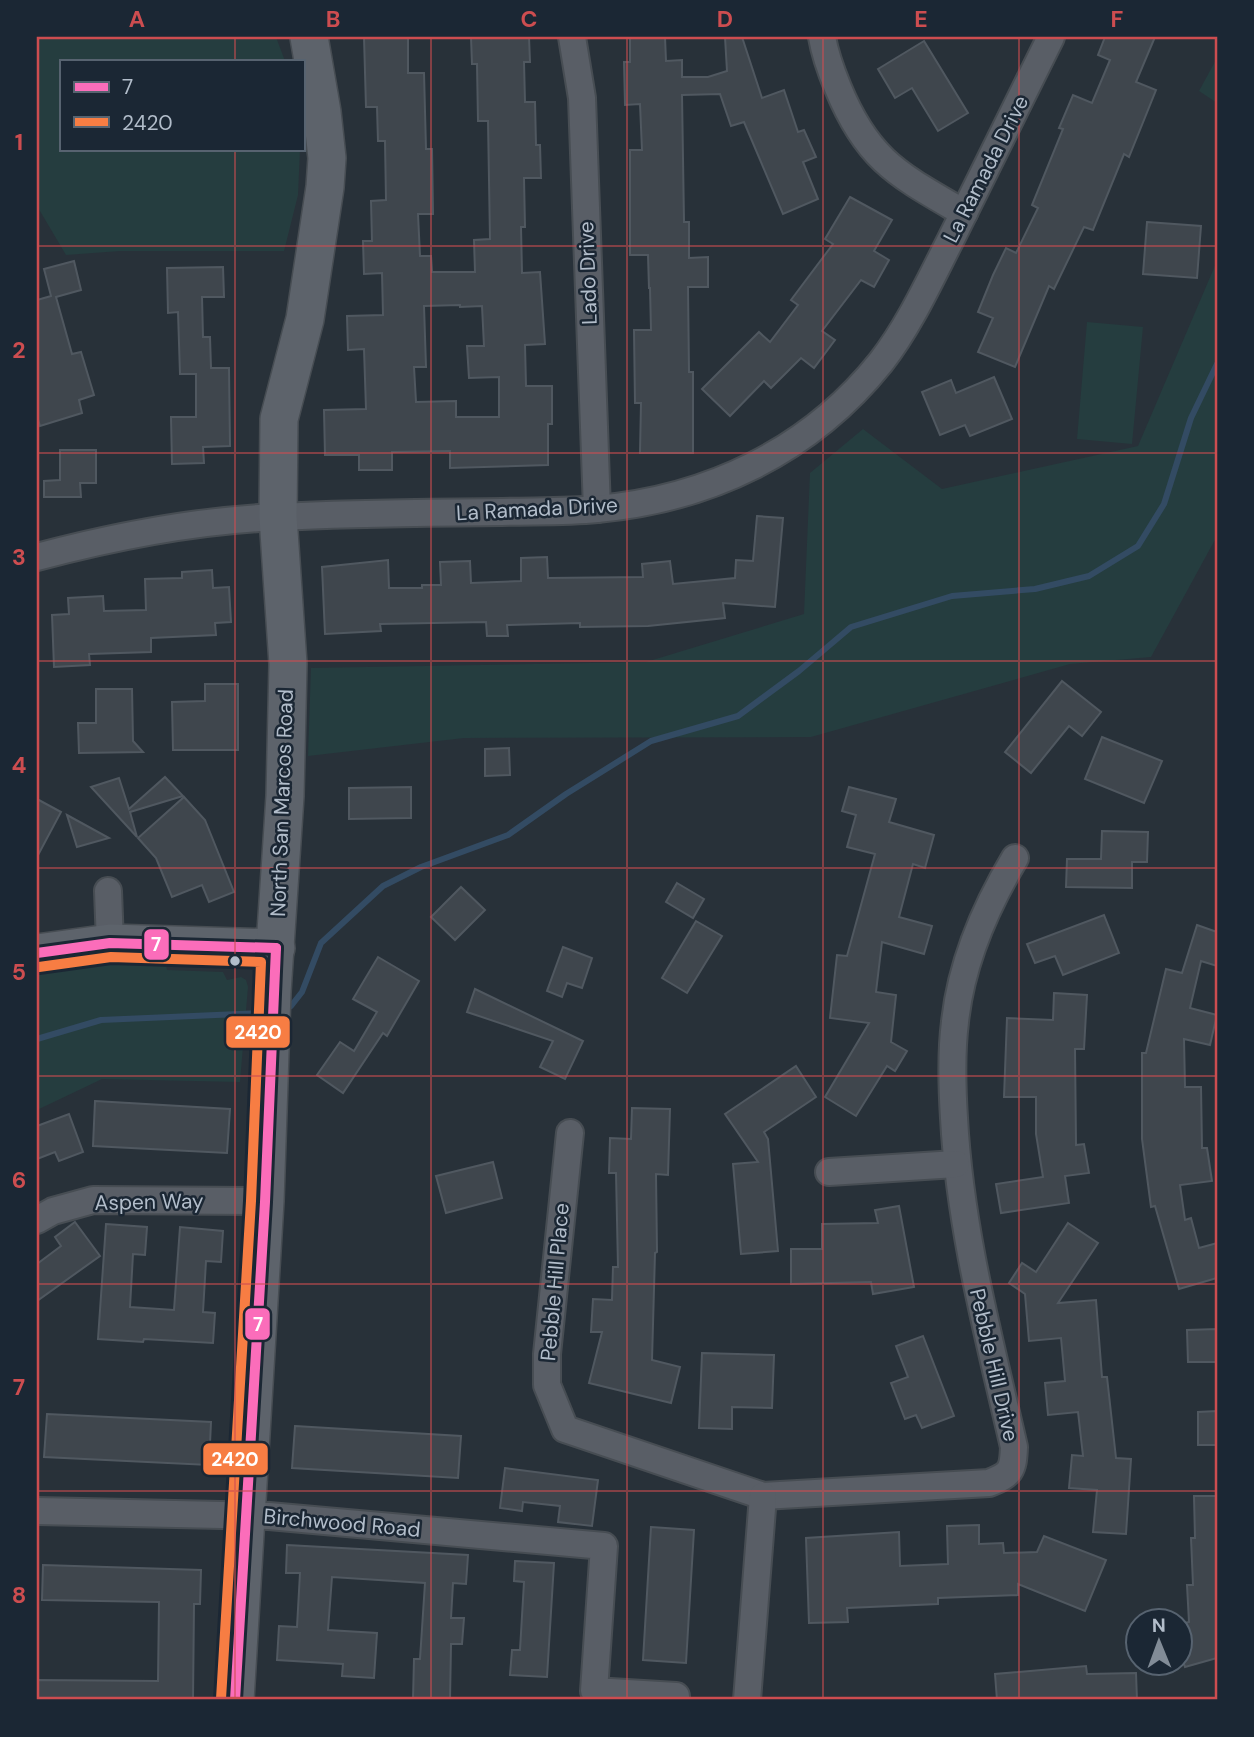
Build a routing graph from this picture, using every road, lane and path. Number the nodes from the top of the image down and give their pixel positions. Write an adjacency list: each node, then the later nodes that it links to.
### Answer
1 (309, 37): 7 (street, North San Marcos Road)
2 (572, 37): 6 (street, Lado Drive)
3 (822, 37): 5 (street)
4 (1051, 37): 5 (street, La Ramada Drive)
5 (964, 213): 6 (street, La Ramada Drive)
6 (597, 509): 7 (street, La Ramada Drive)
7 (278, 517): 8 (street, La Ramada Drive); 12 (street, North San Marcos Road)
8 (37, 557)
9 (1015, 858): 15 (street, Pebble Hill Drive)
10 (108, 891): 11 (street)
11 (110, 943): 12 (street); 13 (street)
12 (275, 948): 17 (street, North San Marcos Road)
13 (37, 953)
14 (570, 1133): 19 (street, Pebble Hill Place)
15 (956, 1164): 16 (street); 19 (street, Pebble Hill Drive)
16 (828, 1172)
17 (265, 1201): 18 (street, Aspen Way); 21 (street, North San Marcos Road)
18 (37, 1220)
19 (763, 1496): 24 (street)
20 (37, 1511): 21 (street, Birchwood Road)
21 (246, 1515): 22 (street, North San Marcos Road); 23 (street, Birchwood Road)
22 (235, 1700)
23 (676, 1700)
24 (747, 1700)

